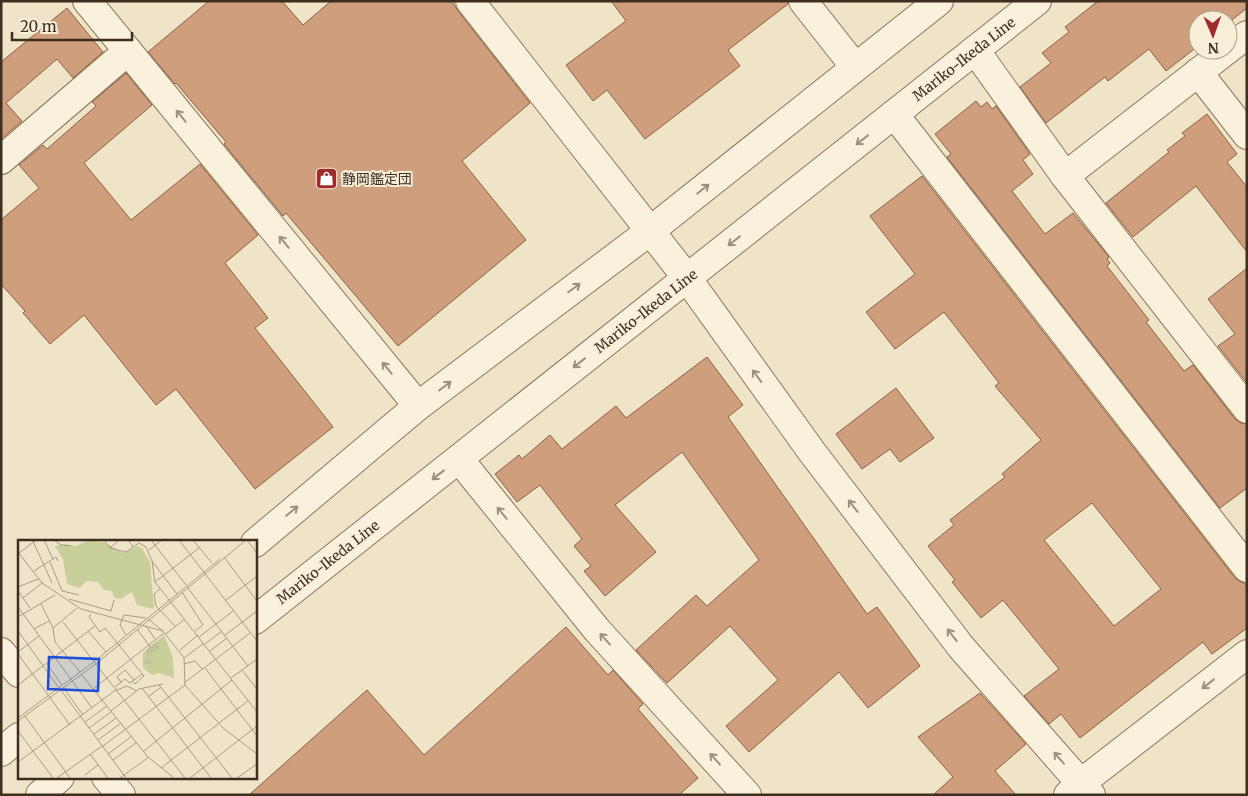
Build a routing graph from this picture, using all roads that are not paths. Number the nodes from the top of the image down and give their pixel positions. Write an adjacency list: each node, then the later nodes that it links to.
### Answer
1 (87, 1): 7 (street)
2 (470, 1): 15 (street)
3 (804, 1): 9 (street)
4 (1037, 1): 6 (street, Mariko-Ikeda Line)
5 (931, 4): 9 (street)
6 (975, 50): 11 (street, Mariko-Ikeda Line); 14 (street)
7 (128, 51): 13 (street); 17 (street, one-way to 7)
8 (1214, 60): 10 (street)
9 (855, 67): 15 (street, one-way to 9)
10 (1198, 72): 12 (street); 14 (street)
11 (894, 114): 16 (street, Mariko-Ikeda Line, one-way to 16); 21 (street)
12 (1247, 135)
13 (1, 160)
14 (1064, 176): 18 (street)
15 (650, 231): 16 (street); 17 (street, one-way to 15)
16 (687, 278): 19 (street, Mariko-Ikeda Line, one-way to 19); 30 (street, one-way to 16)
17 (418, 406): 20 (street, one-way to 17)
18 (1247, 409)
19 (459, 459): 22 (street, Mariko-Ikeda Line, one-way to 22); 33 (street, one-way to 19)
20 (256, 541)
21 (1247, 568)
22 (256, 619)
23 (1, 652): 25 (street)
24 (1247, 654): 30 (street, one-way to 30)
25 (18, 672)
26 (18, 738): 27 (street)
27 (1, 752)
28 (59, 778): 31 (street)
29 (107, 778): 32 (street)
30 (1080, 791)
31 (40, 795)
32 (122, 795)
33 (747, 795)

